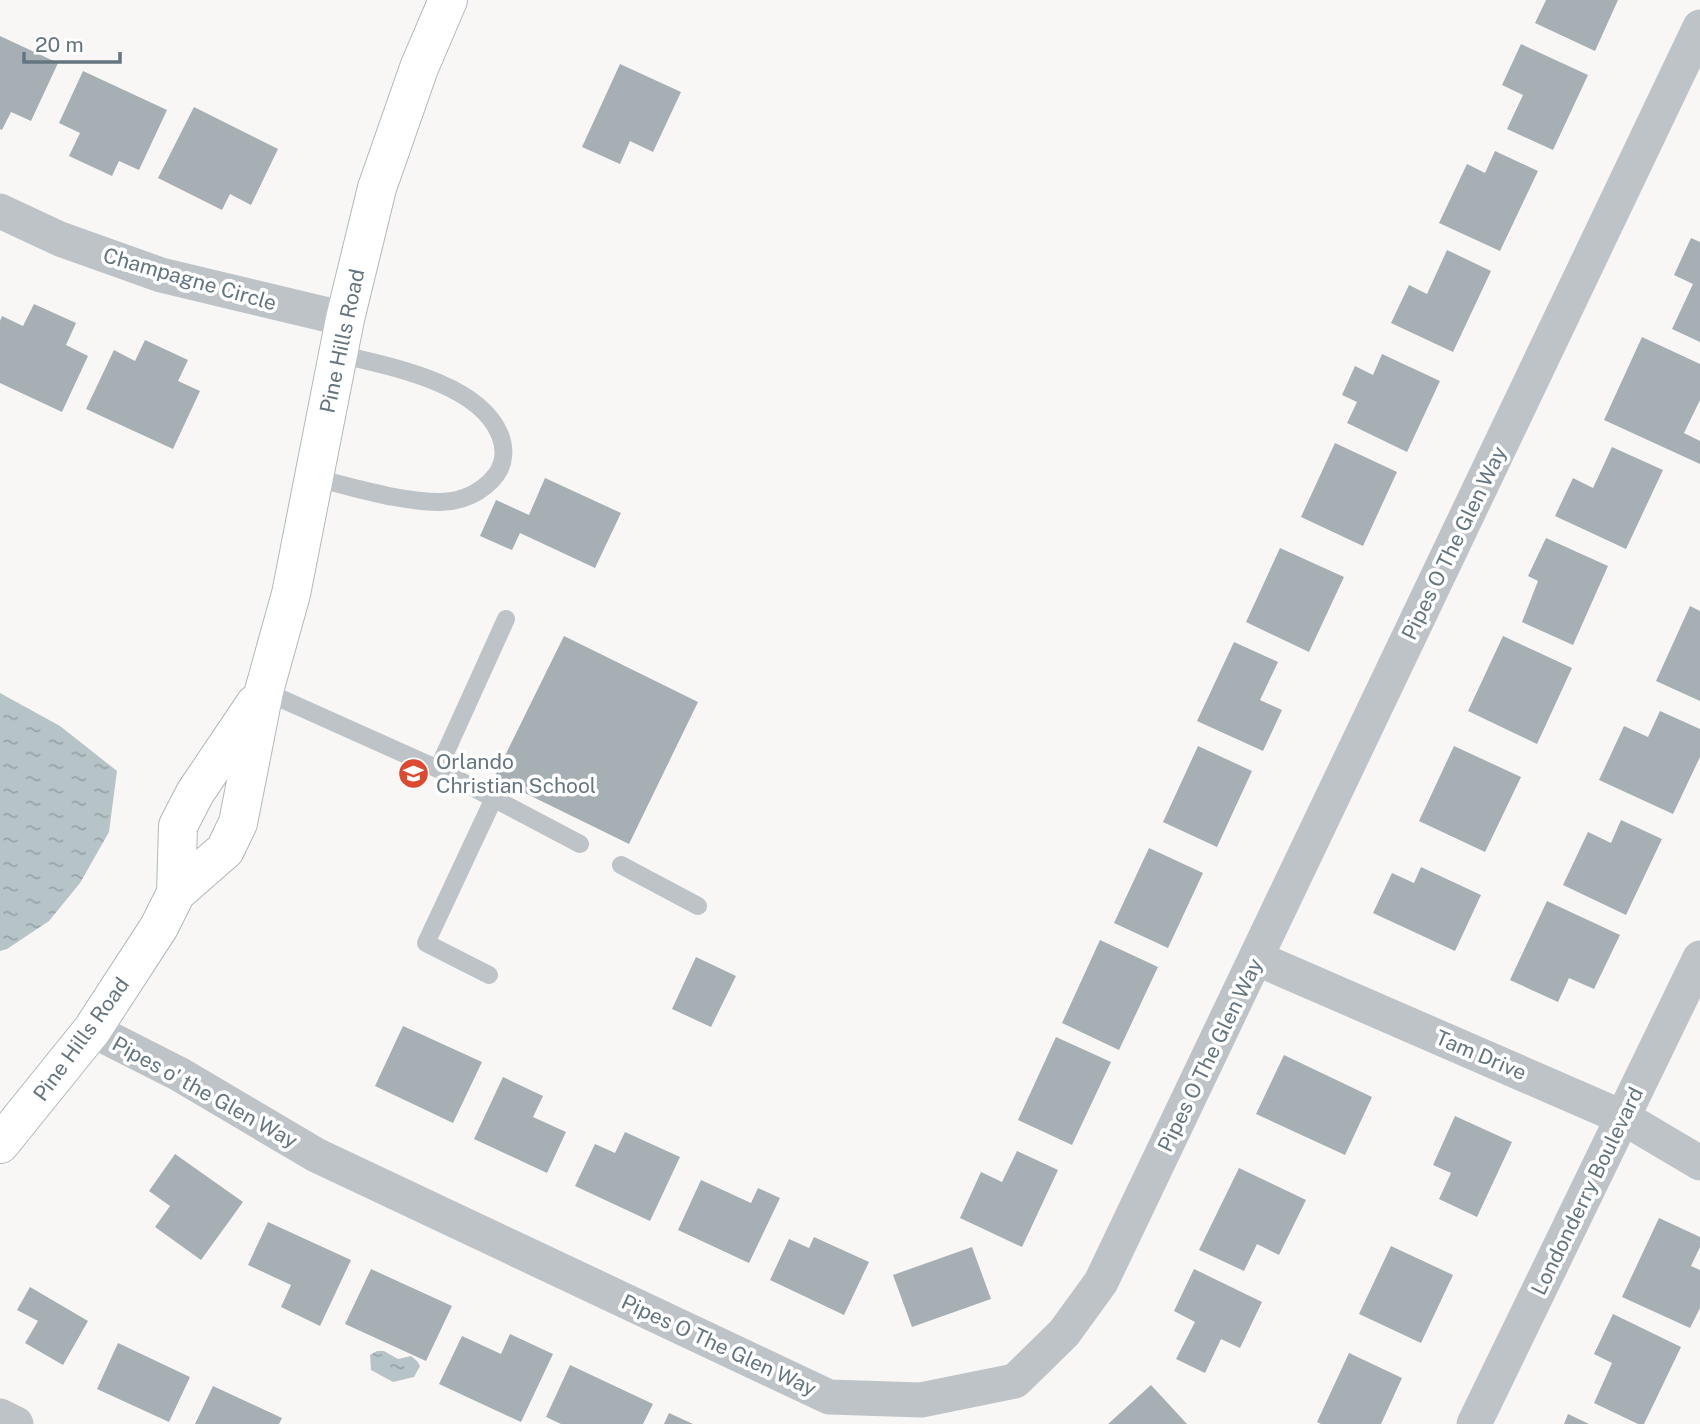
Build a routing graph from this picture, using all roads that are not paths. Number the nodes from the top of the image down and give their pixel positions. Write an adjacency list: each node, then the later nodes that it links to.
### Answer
1 (448, 0): 4 (main road, Pine Hills Road)
2 (1700, 27): 14 (street, Pipes O The Glen Way)
3 (0, 211): 4 (street, Champagne Circle)
4 (342, 336): 5 (main road, Pine Hills Road); 5 (lane)
5 (314, 478): 7 (main road, Pine Hills Road)
6 (506, 619): 8 (lane)
7 (264, 691): 8 (lane); 12 (main road, Pine Hills Road); 12 (main road, Pine Hills Road)
8 (438, 769): 9 (lane)
9 (494, 799): 10 (lane); 16 (lane)
10 (580, 844)
11 (621, 865): 13 (lane)
12 (176, 893): 17 (main road, Pine Hills Road)
13 (698, 906)
14 (1256, 958): 18 (street, Tam Drive); 20 (street, Pipes O The Glen Way)
15 (1700, 958): 18 (street, Londonderry Boulevard)
16 (489, 975)
17 (92, 1030): 19 (main road, Pine Hills Road); 20 (street, Pipes o' the Glen Way)
18 (1624, 1118): 21 (street, Tam Drive); 24 (street, Londonderry Boulevard)
19 (0, 1144)
20 (316, 1155)
21 (1700, 1163)
22 (0, 1416): 23 (street)
23 (16, 1424)
24 (1474, 1424)

